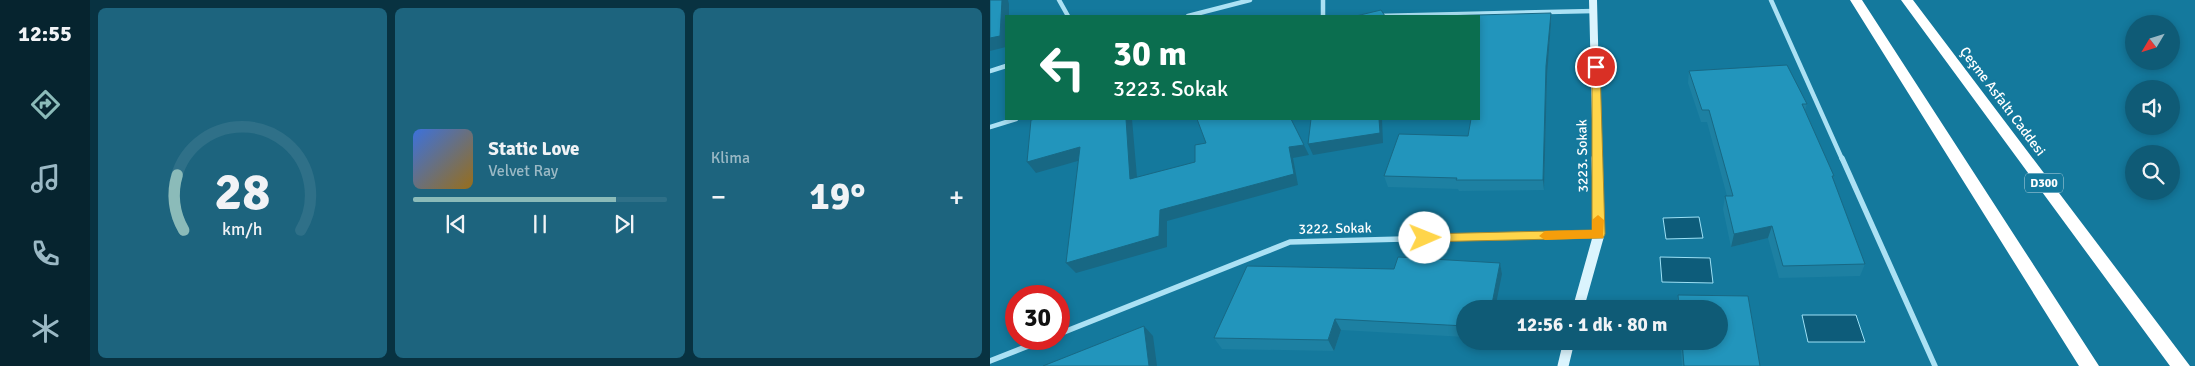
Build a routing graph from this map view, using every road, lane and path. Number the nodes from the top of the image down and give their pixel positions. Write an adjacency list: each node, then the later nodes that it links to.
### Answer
1 (1059, 0): 9 (street)
2 (1250, 0): 10 (street)
3 (1324, 0): 11 (street)
4 (1594, 0): 8 (street, 3223. Sokak)
5 (1771, 0): 24 (street)
6 (1856, 0): 25 (highway)
7 (1907, 0): 26 (highway, Çeşme Asfaltı Caddesi / D300)
8 (1594, 11): 12 (street); 17 (street, 3223. Sokak)
9 (1067, 15)
10 (1192, 15)
11 (1323, 15)
12 (1420, 15)
13 (1005, 66): 14 (street)
14 (990, 71)
15 (1013, 120): 16 (street)
16 (990, 127)
17 (1598, 234): 18 (street, 3223. Sokak); 19 (street, 3222. Sokak)
18 (1580, 300)
19 (1070, 330)
20 (1018, 350): 22 (street)
21 (1566, 350): 23 (street)
22 (990, 361)
23 (1562, 366)
24 (1935, 366)
25 (2090, 366)
26 (2181, 366)

